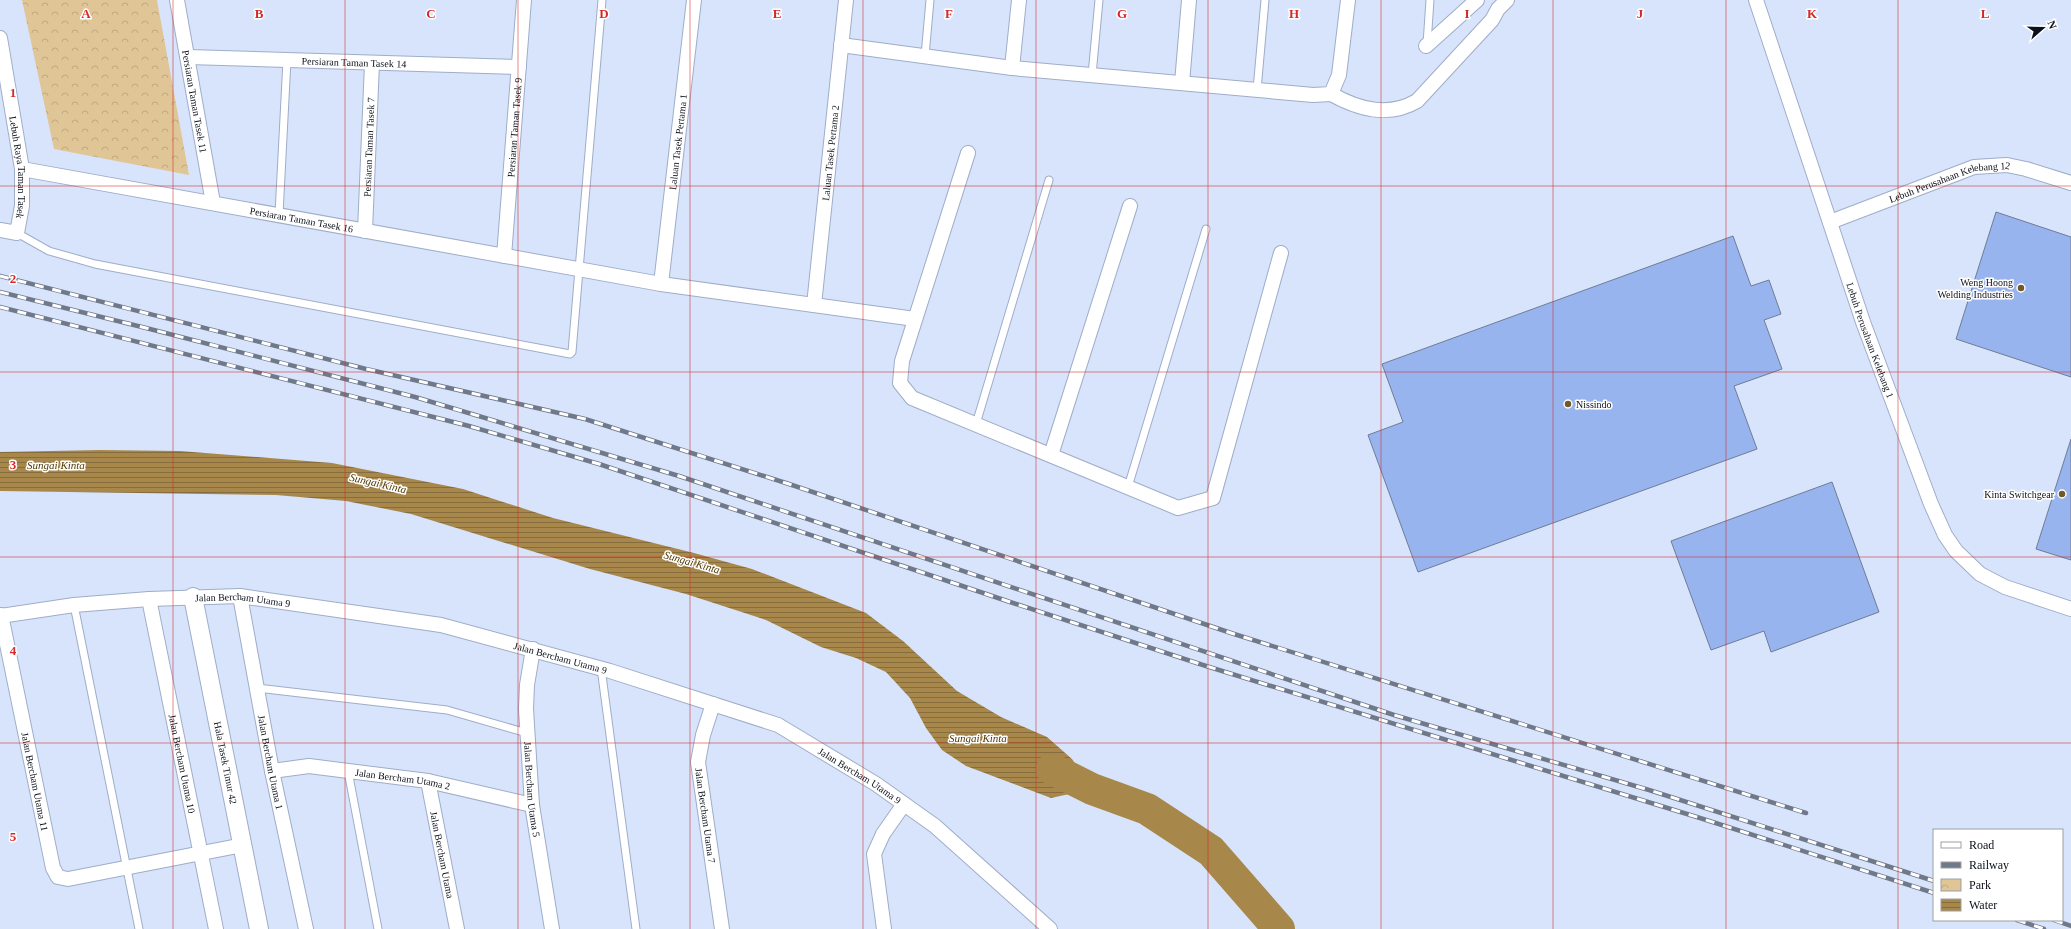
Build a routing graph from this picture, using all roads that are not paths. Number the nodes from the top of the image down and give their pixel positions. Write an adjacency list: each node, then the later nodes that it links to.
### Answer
1 (177, 0): 22 (street, Persiaran Taman Tasek 11)
2 (524, 0): 25 (street, Persiaran Taman Tasek 9)
3 (602, 0): 45 (lane)
4 (694, 0): 46 (street, Laluan Tasek Pertama 1)
5 (846, 0): 19 (street, Laluan Tasek Pertama 2)
6 (930, 0): 21 (lane)
7 (1019, 0): 26 (street)
8 (1099, 0): 27 (lane)
9 (1189, 0): 28 (street)
10 (1266, 0): 29 (lane)
11 (1348, 0): 30 (street)
12 (1430, 0): 20 (lane)
13 (1477, 0): 20 (street)
14 (1507, 0): 17 (street)
15 (1517, 0): 17 (street)
16 (1756, 0): 38 (street, Lebuh Perusahaan Kelebang 1)
17 (1492, 20): 30 (street)
18 (0, 38): 32 (street, Lebuh Raya Taman Tasek)
19 (841, 45): 21 (street); 47 (street, Laluan Tasek Pertama 2)
20 (1426, 46)
21 (924, 56): 26 (street)
22 (188, 57): 23 (street, Persiaran Taman Tasek 14); 35 (street, Persiaran Taman Tasek 11)
23 (287, 60): 24 (street, Persiaran Taman Tasek 14); 37 (lane)
24 (372, 63): 25 (street, Persiaran Taman Tasek 14); 41 (street, Persiaran Taman Tasek 7)
25 (519, 67): 44 (street, Persiaran Taman Tasek 9)
26 (1012, 68): 27 (street)
27 (1092, 75): 28 (street)
28 (1182, 83): 29 (street)
29 (1257, 90): 30 (street)
30 (1331, 94)
31 (968, 153): 48 (street)
32 (22, 169): 35 (street, Persiaran Taman Tasek 16); 42 (street, Lebuh Raya Taman Tasek)
33 (1049, 180): 49 (lane)
34 (2071, 183): 38 (street, Lebuh Perusahaan Kelebang 12)
35 (213, 203): 37 (street, Persiaran Taman Tasek 16)
36 (1130, 206): 50 (street)
37 (279, 214): 41 (street, Persiaran Taman Tasek 16)
38 (1830, 222): 56 (street, Lebuh Perusahaan Kelebang 1)
39 (1206, 229): 51 (lane)
40 (0, 230): 42 (street, Lebuh Raya Taman Tasek)
41 (365, 231): 44 (street, Persiaran Taman Tasek 16)
42 (17, 233): 45 (lane)
43 (1281, 254): 51 (street)
44 (504, 256): 45 (street, Persiaran Taman Tasek 16)
45 (580, 269): 46 (street, Persiaran Taman Tasek 16)
46 (661, 284): 47 (street, Persiaran Taman Tasek 16)
47 (814, 305): 48 (street, Persiaran Taman Tasek 16)
48 (916, 318): 49 (street)
49 (976, 424): 50 (street)
50 (1051, 455): 51 (street)
51 (1128, 487)
52 (240, 596): 53 (street, Jalan Bercham Utama 9); 58 (street, Jalan Bercham Utama 9); 60 (street, Jalan Bercham Utama 1)
53 (194, 597): 54 (street, Jalan Bercham Utama 9); 68 (street, Hala Tasek Timur 42)
54 (149, 599): 55 (street, Jalan Bercham Utama 9); 69 (street, Jalan Bercham Utama 10)
55 (74, 605): 57 (street, Jalan Bercham Utama 9); 70 (lane)
56 (2071, 609)
57 (1, 616): 70 (street, Jalan Bercham Utama 11)
58 (533, 649): 59 (street, Jalan Bercham Utama 9); 62 (street, Jalan Bercham Utama 5)
59 (601, 668): 61 (street, Jalan Bercham Utama 9); 78 (lane)
60 (257, 688): 62 (lane); 63 (street, Jalan Bercham Utama 1)
61 (713, 704): 66 (street, Jalan Bercham Utama 9); 79 (street, Jalan Bercham Utama 7)
62 (527, 733): 67 (street, Jalan Bercham Utama 5)
63 (272, 771): 64 (street, Jalan Bercham Utama 2); 74 (street, Jalan Bercham Utama 1)
64 (348, 771): 65 (street, Jalan Bercham Utama 2); 75 (lane)
65 (428, 781): 67 (street, Jalan Bercham Utama 2); 76 (street, Jalan Bercham Utama)
66 (904, 804): 80 (street); 81 (street, Jalan Bercham Utama 9)
67 (532, 805): 77 (street, Jalan Bercham Utama 5)
68 (243, 845): 69 (street); 73 (street, Hala Tasek Timur 42)
69 (201, 853): 70 (street); 72 (street, Jalan Bercham Utama 10)
70 (127, 867): 71 (lane)
71 (139, 929)
72 (216, 929)
73 (259, 929)
74 (306, 929)
75 (378, 929)
76 (457, 929)
77 (552, 929)
78 (636, 929)
79 (722, 929)
80 (884, 929)
81 (1050, 929)

